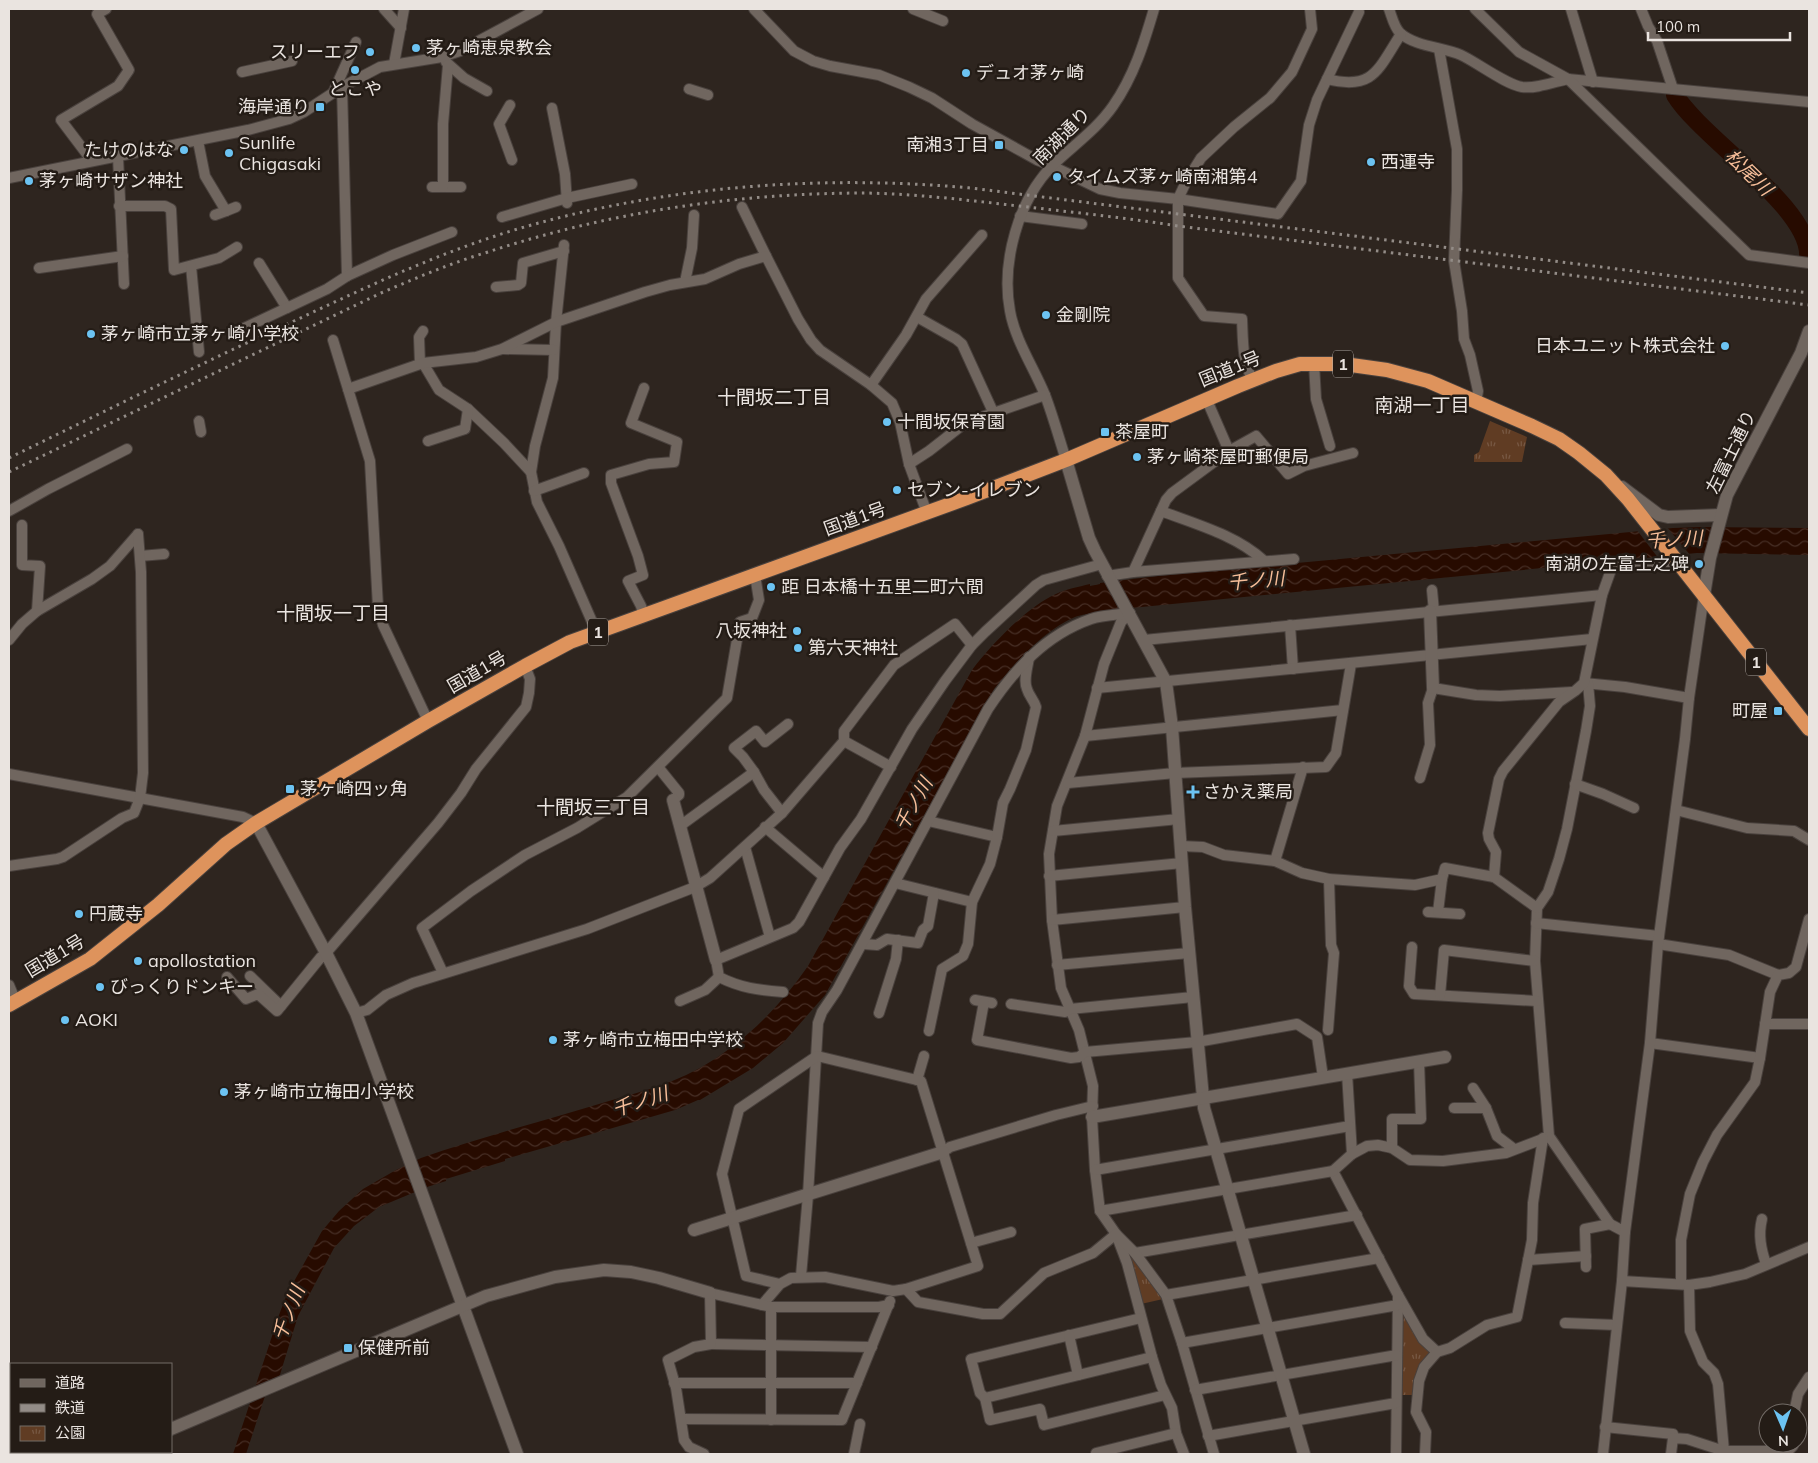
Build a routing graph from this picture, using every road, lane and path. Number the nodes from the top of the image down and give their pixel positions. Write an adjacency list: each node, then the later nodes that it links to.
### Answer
1 (106, 9): 38 (street)
2 (384, 9): 15 (street)
3 (404, 9): 15 (street)
4 (538, 9): 20 (street)
5 (754, 9): 39 (street)
6 (913, 9): 14 (street)
7 (1154, 9): 39 (street, 南湖通り)
8 (1310, 9): 45 (street)
9 (1389, 9): 16 (street)
10 (1475, 9): 24 (street)
11 (1571, 9): 25 (street)
12 (1641, 9): 28 (street)
13 (1359, 12): 23 (street)
14 (943, 21)
15 (401, 28): 21 (street)
16 (1401, 34): 18 (street); 23 (street)
17 (356, 42): 30 (street)
18 (1439, 49): 24 (street); 85 (street)
19 (292, 61): 22 (street)
20 (445, 61): 21 (street); 29 (street); 43 (street)
21 (394, 64): 26 (street)
22 (242, 72)
23 (1327, 79): 45 (street)
24 (1568, 79): 25 (street); 60 (street)
25 (1593, 82): 28 (street)
26 (342, 87): 30 (street); 63 (street)
27 (689, 89): 31 (street)
28 (1673, 89): 32 (street)
29 (487, 92)
30 (332, 94): 35 (street)
31 (708, 96)
32 (1809, 102)
33 (510, 105): 37 (street)
34 (552, 108): 46 (street)
35 (198, 140): 36 (street); 49 (street)
36 (118, 157): 38 (street); 47 (street)
37 (512, 160)
38 (92, 161): 40 (street)
39 (1052, 166): 45 (street); 51 (street, 南湖通り)
40 (9, 178)
41 (632, 184): 46 (street)
42 (432, 187): 43 (street)
43 (443, 187): 44 (street)
44 (461, 188)
45 (1178, 199): 79 (street)
46 (567, 201): 52 (street)
47 (120, 206): 57 (street); 61 (street)
48 (742, 208): 58 (street)
49 (215, 215)
50 (694, 215): 64 (street)
51 (1020, 216): 53 (street); 83 (street, 南湖通り)
52 (502, 218)
53 (1082, 224)
54 (452, 232): 63 (street)
55 (982, 235): 68 (street)
56 (237, 247): 61 (street)
57 (123, 256): 62 (street); 65 (street)
58 (766, 256): 64 (street); 80 (street)
59 (260, 263): 67 (street)
60 (1809, 263)
61 (192, 266): 76 (street)
62 (39, 268)
63 (347, 276): 67 (street)
64 (685, 282): 69 (street)
65 (124, 284)
66 (496, 287): 69 (street)
67 (287, 308): 71 (street)
68 (917, 317): 80 (street); 87 (street)
69 (556, 322): 74 (street); 75 (street)
70 (423, 330): 77 (street)
71 (238, 331)
72 (1809, 331): 104 (street, 左富士通り)
73 (334, 340): 82 (street)
74 (502, 349): 75 (street); 77 (street)
75 (554, 350): 97 (street)
76 (199, 352)
77 (422, 363): 82 (street); 86 (street)
78 (1314, 363): 79 (highway, 国道1号 / 1); 85 (highway, 国道1号 / 1); 91 (street)
79 (1253, 380): 84 (highway, 国道1号 / 1)
80 (871, 385): 96 (street)
81 (644, 388): 120 (street)
82 (348, 389): 139 (street)
83 (1045, 395): 87 (street); 95 (street, 南湖通り)
84 (1206, 398): 93 (street); 95 (highway, 国道1号 / 1)
85 (1476, 402): 99 (highway, 国道1号 / 1)
86 (468, 409): 90 (street); 97 (street)
87 (994, 414): 96 (street)
88 (199, 421): 89 (street)
89 (201, 432)
90 (428, 441)
91 (1330, 446)
92 (127, 449): 101 (street)
93 (1229, 451): 94 (street); 102 (street)
94 (1353, 452)
95 (1066, 460): 103 (highway, 国道1号 / 1); 111 (street)
96 (910, 464): 103 (street)
97 (531, 472): 100 (street)
98 (584, 473): 100 (street)
99 (1606, 475): 104 (street); 110 (highway, 国道1号 / 1)
100 (534, 491): 122 (street)
101 (9, 511)
102 (1160, 511): 109 (street); 112 (street)
103 (927, 513): 113 (highway, 国道1号 / 1)
104 (1720, 516): 116 (street, 左富士通り)
105 (22, 525): 117 (street)
106 (164, 554): 107 (street)
107 (140, 556): 117 (street); 154 (street)
108 (1294, 559): 109 (street)
109 (1263, 560): 112 (street)
110 (1677, 561): 115 (street); 116 (highway, 国道1号 / 1)
111 (1104, 570): 112 (street); 119 (street); 126 (street)
112 (1133, 572)
113 (755, 576): 120 (highway, 国道1号 / 1); 145 (street)
114 (1432, 590): 118 (street)
115 (1602, 595): 118 (street); 123 (street)
116 (1704, 595): 137 (street); 142 (highway, 国道1号 / 1)
117 (37, 611): 124 (street)
118 (1432, 611): 121 (street); 127 (street)
119 (1130, 613): 125 (street); 128 (street); 134 (street)
120 (644, 616): 122 (highway, 国道1号 / 1)
121 (1290, 624): 125 (street); 131 (street)
122 (596, 633): 130 (highway, 国道1号 / 1)
123 (1592, 639): 127 (street); 133 (street)
124 (9, 640)
125 (1144, 640): 132 (street)
126 (972, 645): 144 (street); 146 (street)
127 (1432, 656): 129 (street); 135 (street)
128 (1029, 657): 160 (street); 165 (street)
129 (1350, 664): 131 (street); 138 (street)
130 (525, 666): 139 (highway, 国道1号 / 1); 193 (street)
131 (1293, 669): 132 (street)
132 (1166, 682): 134 (street); 141 (street)
133 (1586, 683): 136 (street); 137 (street); 153 (street)
134 (1097, 688): 143 (street)
135 (1433, 688): 136 (street); 151 (street)
136 (1574, 692): 174 (street)
137 (1689, 698): 157 (street)
138 (1343, 710): 141 (street); 147 (street)
139 (428, 721): 161 (highway, 国道1号 / 1)
140 (788, 724): 148 (street)
141 (1172, 727): 143 (street); 149 (street)
142 (1809, 729)
143 (1085, 736): 152 (street)
144 (844, 741): 146 (street); 158 (street)
145 (658, 767): 155 (street); 197 (street)
146 (891, 767): 173 (street)
147 (1303, 767): 149 (street); 169 (street)
148 (754, 772): 158 (street); 162 (street)
149 (1175, 773): 152 (street); 159 (street)
150 (9, 774): 154 (street)
151 (1420, 778)
152 (1068, 783): 164 (street)
153 (1575, 784): 156 (street); 182 (street)
154 (140, 798): 161 (street); 171 (street)
155 (673, 800): 162 (street)
156 (1634, 808)
157 (1676, 810): 166 (street); 189 (street)
158 (782, 813): 163 (street)
159 (1179, 819): 164 (street); 167 (street)
160 (928, 821): 165 (street); 177 (street)
161 (256, 823): 193 (street); 209 (highway, 国道1号 / 1)
162 (680, 826): 178 (street)
163 (766, 827): 168 (street); 173 (street)
164 (1053, 831): 172 (street)
165 (997, 838): 180 (street)
166 (1809, 840)
167 (1182, 846): 169 (street); 170 (street)
168 (745, 847): 178 (street); 187 (street)
169 (1274, 861): 175 (street)
170 (1182, 863): 172 (street); 181 (street)
171 (9, 866)
172 (1050, 876): 185 (street)
173 (824, 877): 187 (street)
174 (1494, 877): 176 (street); 182 (street)
175 (1329, 879): 176 (street); 217 (street)
176 (1442, 879): 183 (street)
177 (895, 883): 179 (street); 190 (street)
178 (696, 887): 194 (street); 197 (street)
179 (934, 893): 180 (street); 188 (street)
180 (972, 902): 218 (street)
181 (1185, 907): 185 (street); 192 (street)
182 (1537, 908): 186 (street)
183 (1460, 914)
184 (1809, 919): 199 (street)
185 (1052, 920): 196 (street)
186 (1536, 923): 189 (street); 195 (street)
187 (770, 937): 194 (street)
188 (898, 940): 190 (street); 214 (street)
189 (1659, 940): 199 (street); 220 (street)
190 (863, 944): 222 (street)
191 (1412, 947): 204 (street)
192 (1190, 952): 196 (street); 205 (street)
193 (327, 955): 211 (street); 213 (street)
194 (716, 960): 201 (street)
195 (1535, 961): 204 (street); 208 (street)
196 (1057, 965): 212 (street)
197 (443, 973): 213 (street)
198 (250, 976): 211 (street)
199 (1778, 976): 215 (street)
200 (227, 977): 211 (street)
201 (719, 977): 203 (street); 206 (street)
202 (9, 985): 209 (street)
203 (783, 992)
204 (1440, 995): 208 (street)
205 (1193, 997): 212 (street); 219 (street)
206 (680, 1001)
207 (984, 1002): 221 (street)
208 (1537, 1002): 236 (street)
209 (12, 1003)
210 (1011, 1004): 212 (street)
211 (281, 1006)
212 (1070, 1009): 221 (street)
213 (356, 1012): 273 (street)
214 (879, 1013)
215 (1765, 1024): 216 (street); 225 (street)
216 (1809, 1024)
217 (1328, 1030)
218 (929, 1031)
219 (1197, 1042): 221 (street); 228 (street); 231 (street)
220 (1650, 1043): 225 (street); 253 (street)
221 (1085, 1052): 234 (street)
222 (817, 1056): 229 (street); 245 (street); 248 (street)
223 (924, 1056): 229 (street)
224 (1445, 1056): 226 (street)
225 (1760, 1058): 266 (street)
226 (1420, 1061): 227 (street); 237 (street)
227 (1347, 1073): 228 (street); 235 (street)
228 (1323, 1077): 231 (street)
229 (917, 1080): 240 (street)
230 (1473, 1088): 233 (street)
231 (1202, 1098): 234 (street); 238 (street)
232 (1454, 1108): 233 (street)
233 (1486, 1108): 239 (street)
234 (1093, 1112): 240 (street); 242 (street)
235 (1350, 1126): 238 (street); 241 (street)
236 (1546, 1137): 239 (street); 250 (street); 260 (street)
237 (1392, 1148): 239 (street); 241 (street)
238 (1215, 1149): 242 (street); 244 (street)
239 (1514, 1149)
240 (943, 1152): 245 (street); 256 (street)
241 (1352, 1154): 243 (street)
242 (1095, 1170): 246 (street)
243 (1333, 1171): 244 (street); 247 (street)
244 (1227, 1189): 246 (street); 255 (street)
245 (808, 1195): 248 (street); 262 (street)
246 (1100, 1211): 254 (street)
247 (1357, 1215): 255 (street); 259 (street)
248 (733, 1219): 251 (street); 265 (street)
249 (1762, 1219): 261 (street)
250 (1610, 1224): 253 (street); 260 (street)
251 (694, 1230)
252 (1011, 1232): 256 (street)
253 (1625, 1232): 264 (street)
254 (1116, 1234): 258 (street); 267 (street); 275 (street)
255 (1240, 1234): 258 (street); 263 (street)
256 (971, 1243): 267 (street)
257 (1809, 1247): 261 (street)
258 (1135, 1253): 270 (street)
259 (1380, 1258): 263 (street); 271 (street)
260 (1528, 1260): 284 (street)
261 (1766, 1264): 266 (street)
262 (801, 1276): 265 (street); 268 (street)
263 (1253, 1280): 270 (street); 278 (street)
264 (1622, 1281): 266 (street); 277 (street)
265 (780, 1284): 274 (street)
266 (1685, 1284): 307 (street)
267 (906, 1289): 268 (street)
268 (893, 1291): 272 (street)
269 (710, 1293): 273 (street); 274 (street); 281 (street)
270 (1166, 1296): 280 (street)
271 (1398, 1300): 278 (street); 284 (street); 285 (street)
272 (888, 1305): 274 (street); 283 (street)
273 (463, 1306): 303 (street); 310 (street)
274 (766, 1306): 282 (street)
275 (1141, 1318): 279 (street); 286 (street)
276 (1565, 1323): 277 (street)
277 (1617, 1325): 302 (street)
278 (1266, 1327): 280 (street); 288 (street)
279 (1069, 1335): 287 (street); 295 (street)
280 (1182, 1343): 293 (street)
281 (711, 1344): 282 (street); 291 (street)
282 (771, 1345): 283 (street); 290 (street)
283 (872, 1347): 292 (street)
284 (1436, 1352): 317 (street)
285 (1397, 1355): 288 (street); 296 (street)
286 (1152, 1357): 287 (street); 294 (street)
287 (1078, 1375): 295 (street)
288 (1281, 1375): 293 (street); 300 (street)
289 (1809, 1377): 297 (street)
290 (771, 1382): 291 (street); 292 (street); 299 (street)
291 (674, 1383): 298 (street)
292 (857, 1383): 299 (street)
293 (1195, 1390): 305 (street)
294 (1166, 1395): 295 (street); 304 (street)
295 (985, 1398)
296 (1396, 1403): 300 (street); 316 (street)
297 (1796, 1403)
298 (681, 1419): 299 (street); 311 (street)
299 (771, 1420)
300 (1293, 1420): 305 (street); 315 (street)
301 (860, 1424): 312 (street)
302 (1606, 1427): 306 (street); 318 (street)
303 (172, 1429)
304 (1176, 1433): 309 (street); 313 (street)
305 (1208, 1436): 314 (street)
306 (1673, 1438): 307 (street); 319 (street)
307 (1724, 1451): 308 (street)
308 (1758, 1451)
309 (1096, 1453)
310 (517, 1454)
311 (704, 1454)
312 (854, 1454)
313 (1184, 1454)
314 (1214, 1454)
315 (1304, 1454)
316 (1396, 1454)
317 (1425, 1454)
318 (1603, 1454)
319 (1671, 1454)

